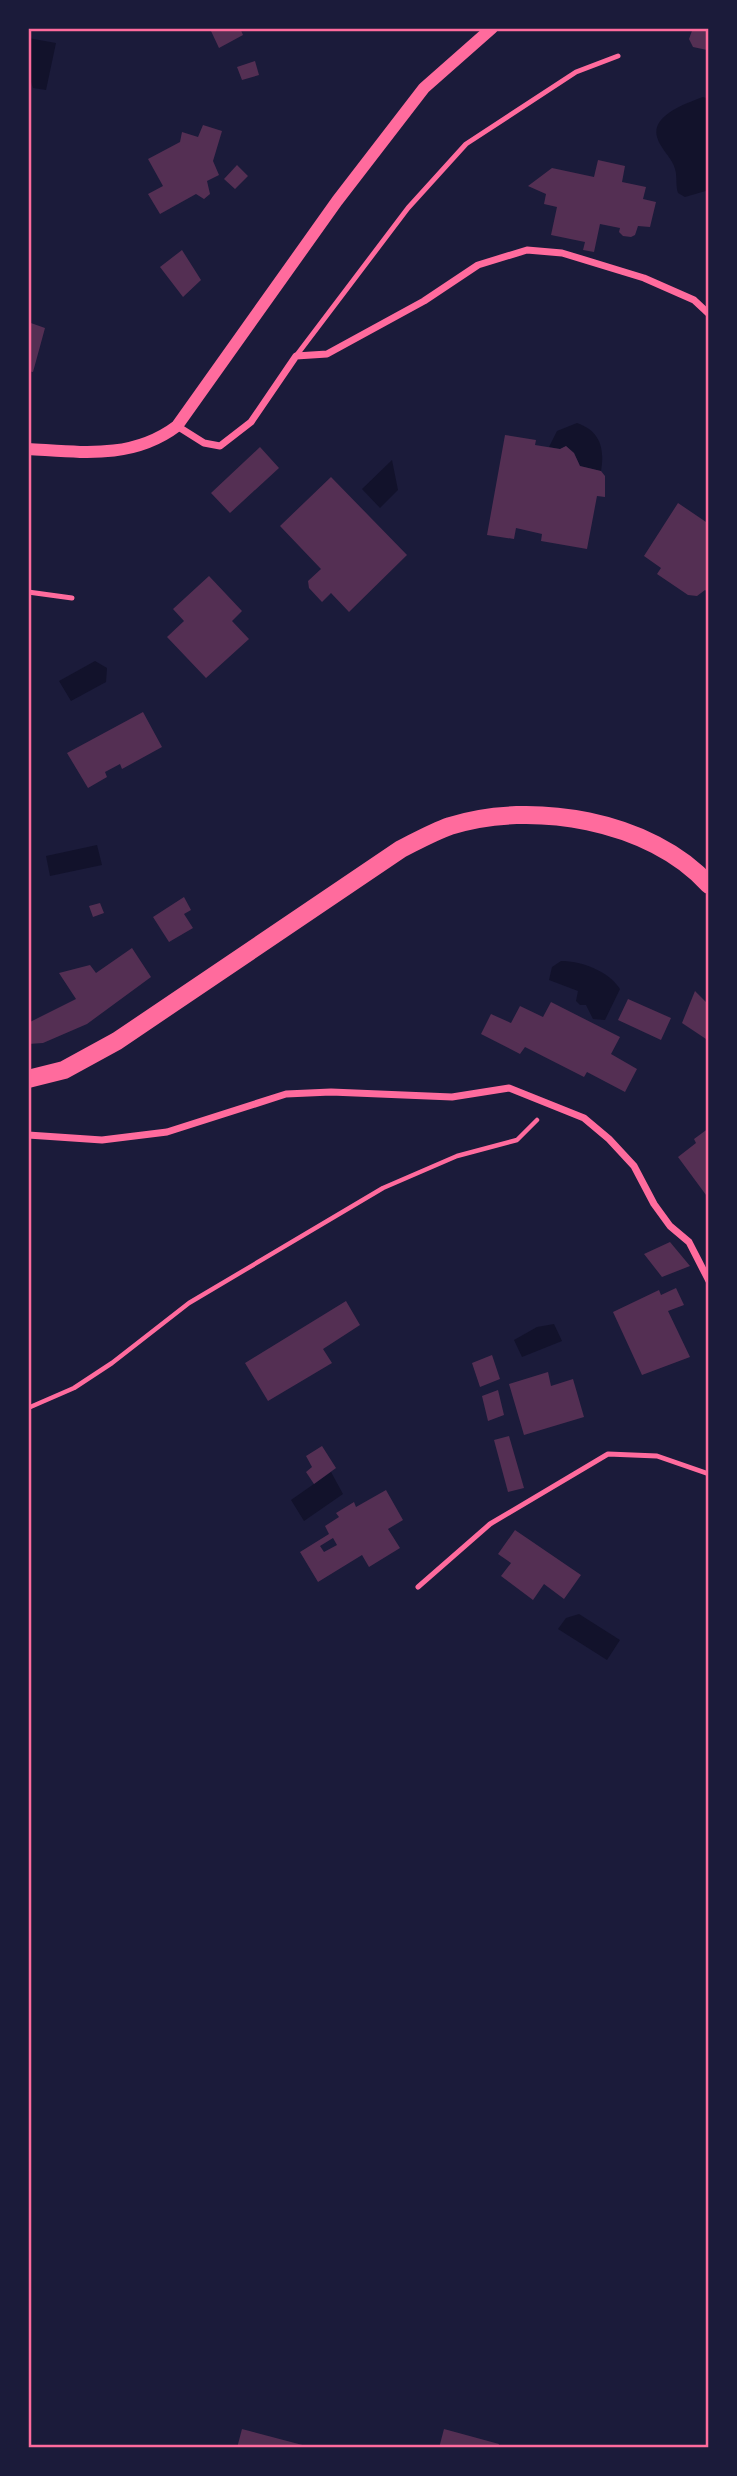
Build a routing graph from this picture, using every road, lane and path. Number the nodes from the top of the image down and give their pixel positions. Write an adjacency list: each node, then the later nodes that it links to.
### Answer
1 (492, 28): 5 (street)
2 (618, 56): 4 (lane)
3 (709, 314): 4 (street)
4 (296, 356): 5 (street)
5 (177, 426): 6 (street)
6 (28, 449)
7 (28, 592): 8 (lane)
8 (72, 598)
9 (709, 885): 10 (main road)
10 (28, 1079)
11 (540, 1098): 12 (street); 13 (street); 14 (path)
12 (28, 1135)
13 (709, 1281)
14 (28, 1408)
15 (709, 1474): 16 (lane)
16 (418, 1587)

